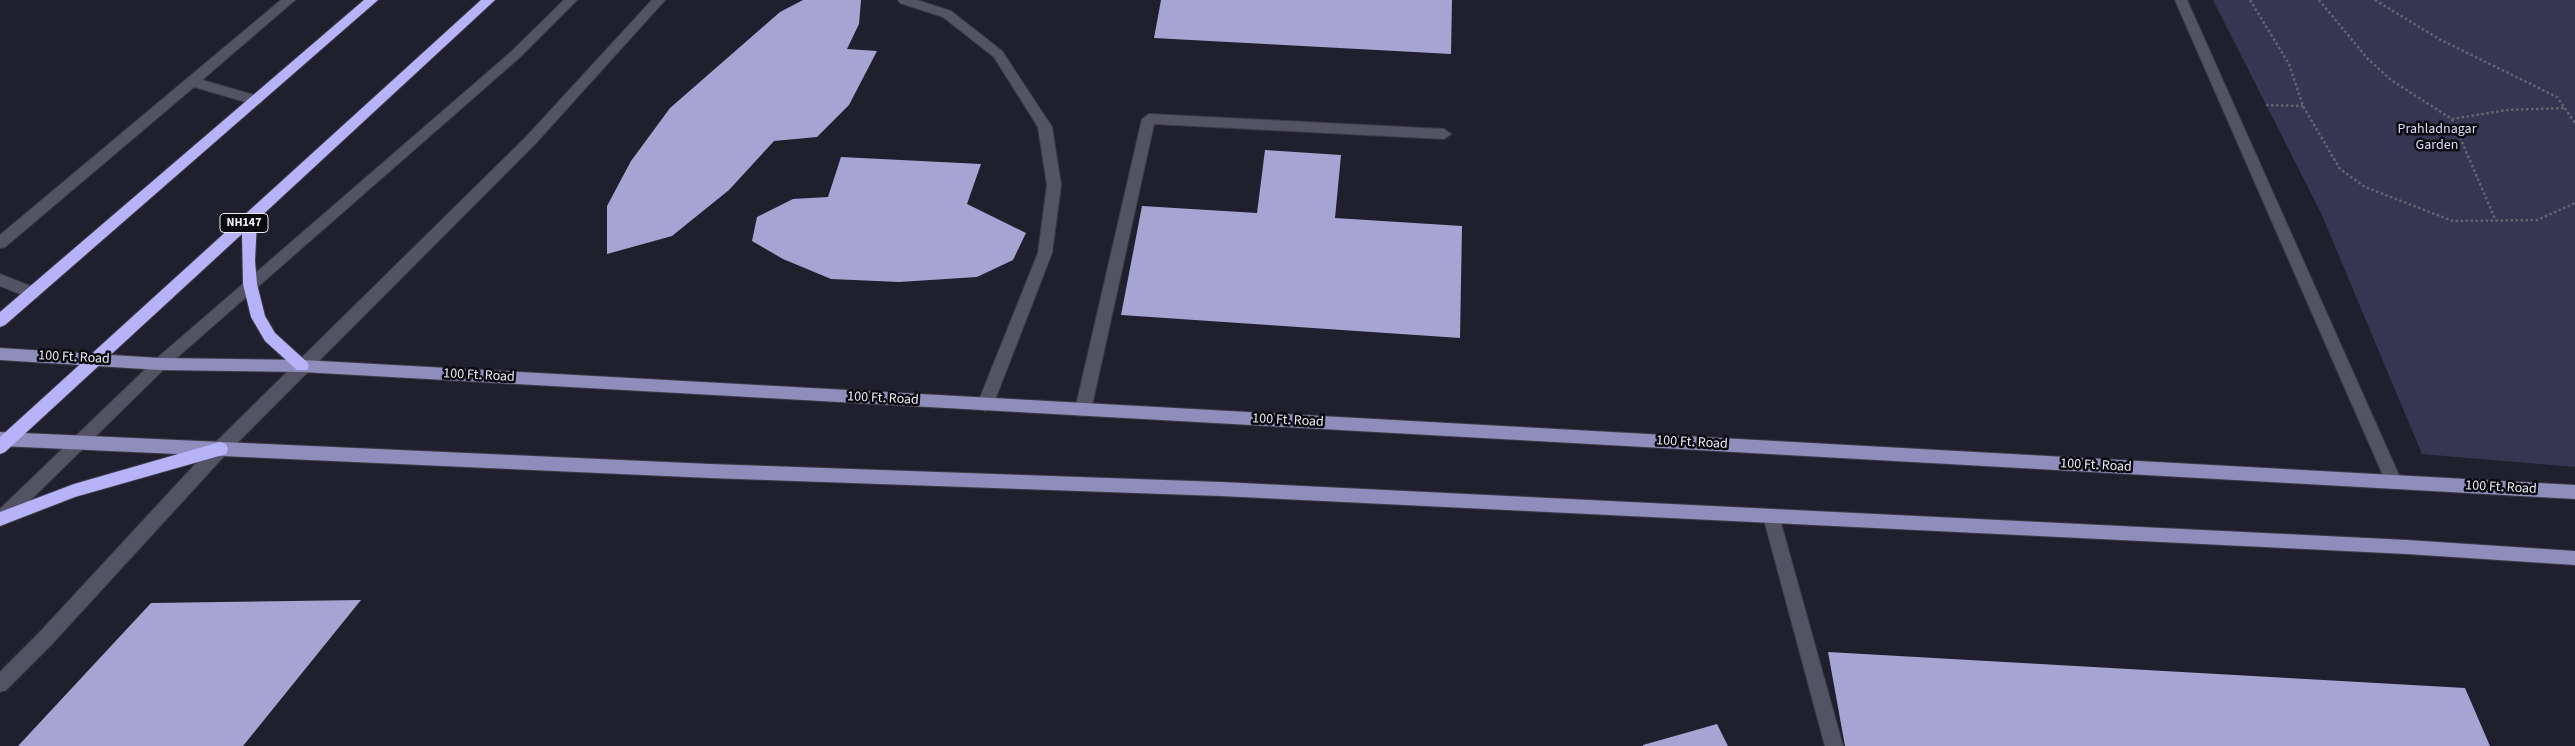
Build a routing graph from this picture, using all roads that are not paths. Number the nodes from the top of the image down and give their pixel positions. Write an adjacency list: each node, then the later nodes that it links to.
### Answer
1 (289, 0): 8 (street)
2 (372, 0): 9 (highway)
3 (489, 0): 11 (highway, NH147)
4 (571, 0): 14 (street)
5 (659, 0): 20 (street)
6 (904, 0): 21 (street)
7 (2181, 0): 26 (street)
8 (192, 82): 9 (street); 12 (street)
9 (256, 100): 15 (highway)
10 (1444, 134): 22 (street)
11 (250, 218): 14 (highway); 18 (highway, NH147)
12 (0, 242)
13 (0, 280): 15 (street)
14 (250, 284): 19 (street); 20 (highway)
15 (33, 293): 16 (highway)
16 (0, 321)
17 (0, 354): 18 (main road, 100 Ft. Road)
18 (98, 359): 19 (main road, 100 Ft. Road); 23 (highway, NH147)
19 (160, 364): 20 (main road, 100 Ft. Road); 24 (street)
20 (302, 366): 21 (main road, 100 Ft. Road); 25 (street)
21 (986, 405): 22 (main road, 100 Ft. Road)
22 (1084, 410): 26 (main road, 100 Ft. Road)
23 (3, 442): 24 (main road)
24 (80, 442): 25 (main road); 29 (street)
25 (220, 449): 28 (main road); 29 (highway); 31 (street)
26 (2394, 482): 27 (main road, 100 Ft. Road)
27 (2575, 492)
28 (1771, 516): 30 (main road); 32 (street)
29 (0, 519)
30 (2575, 558)
31 (0, 684)
32 (1834, 746)

